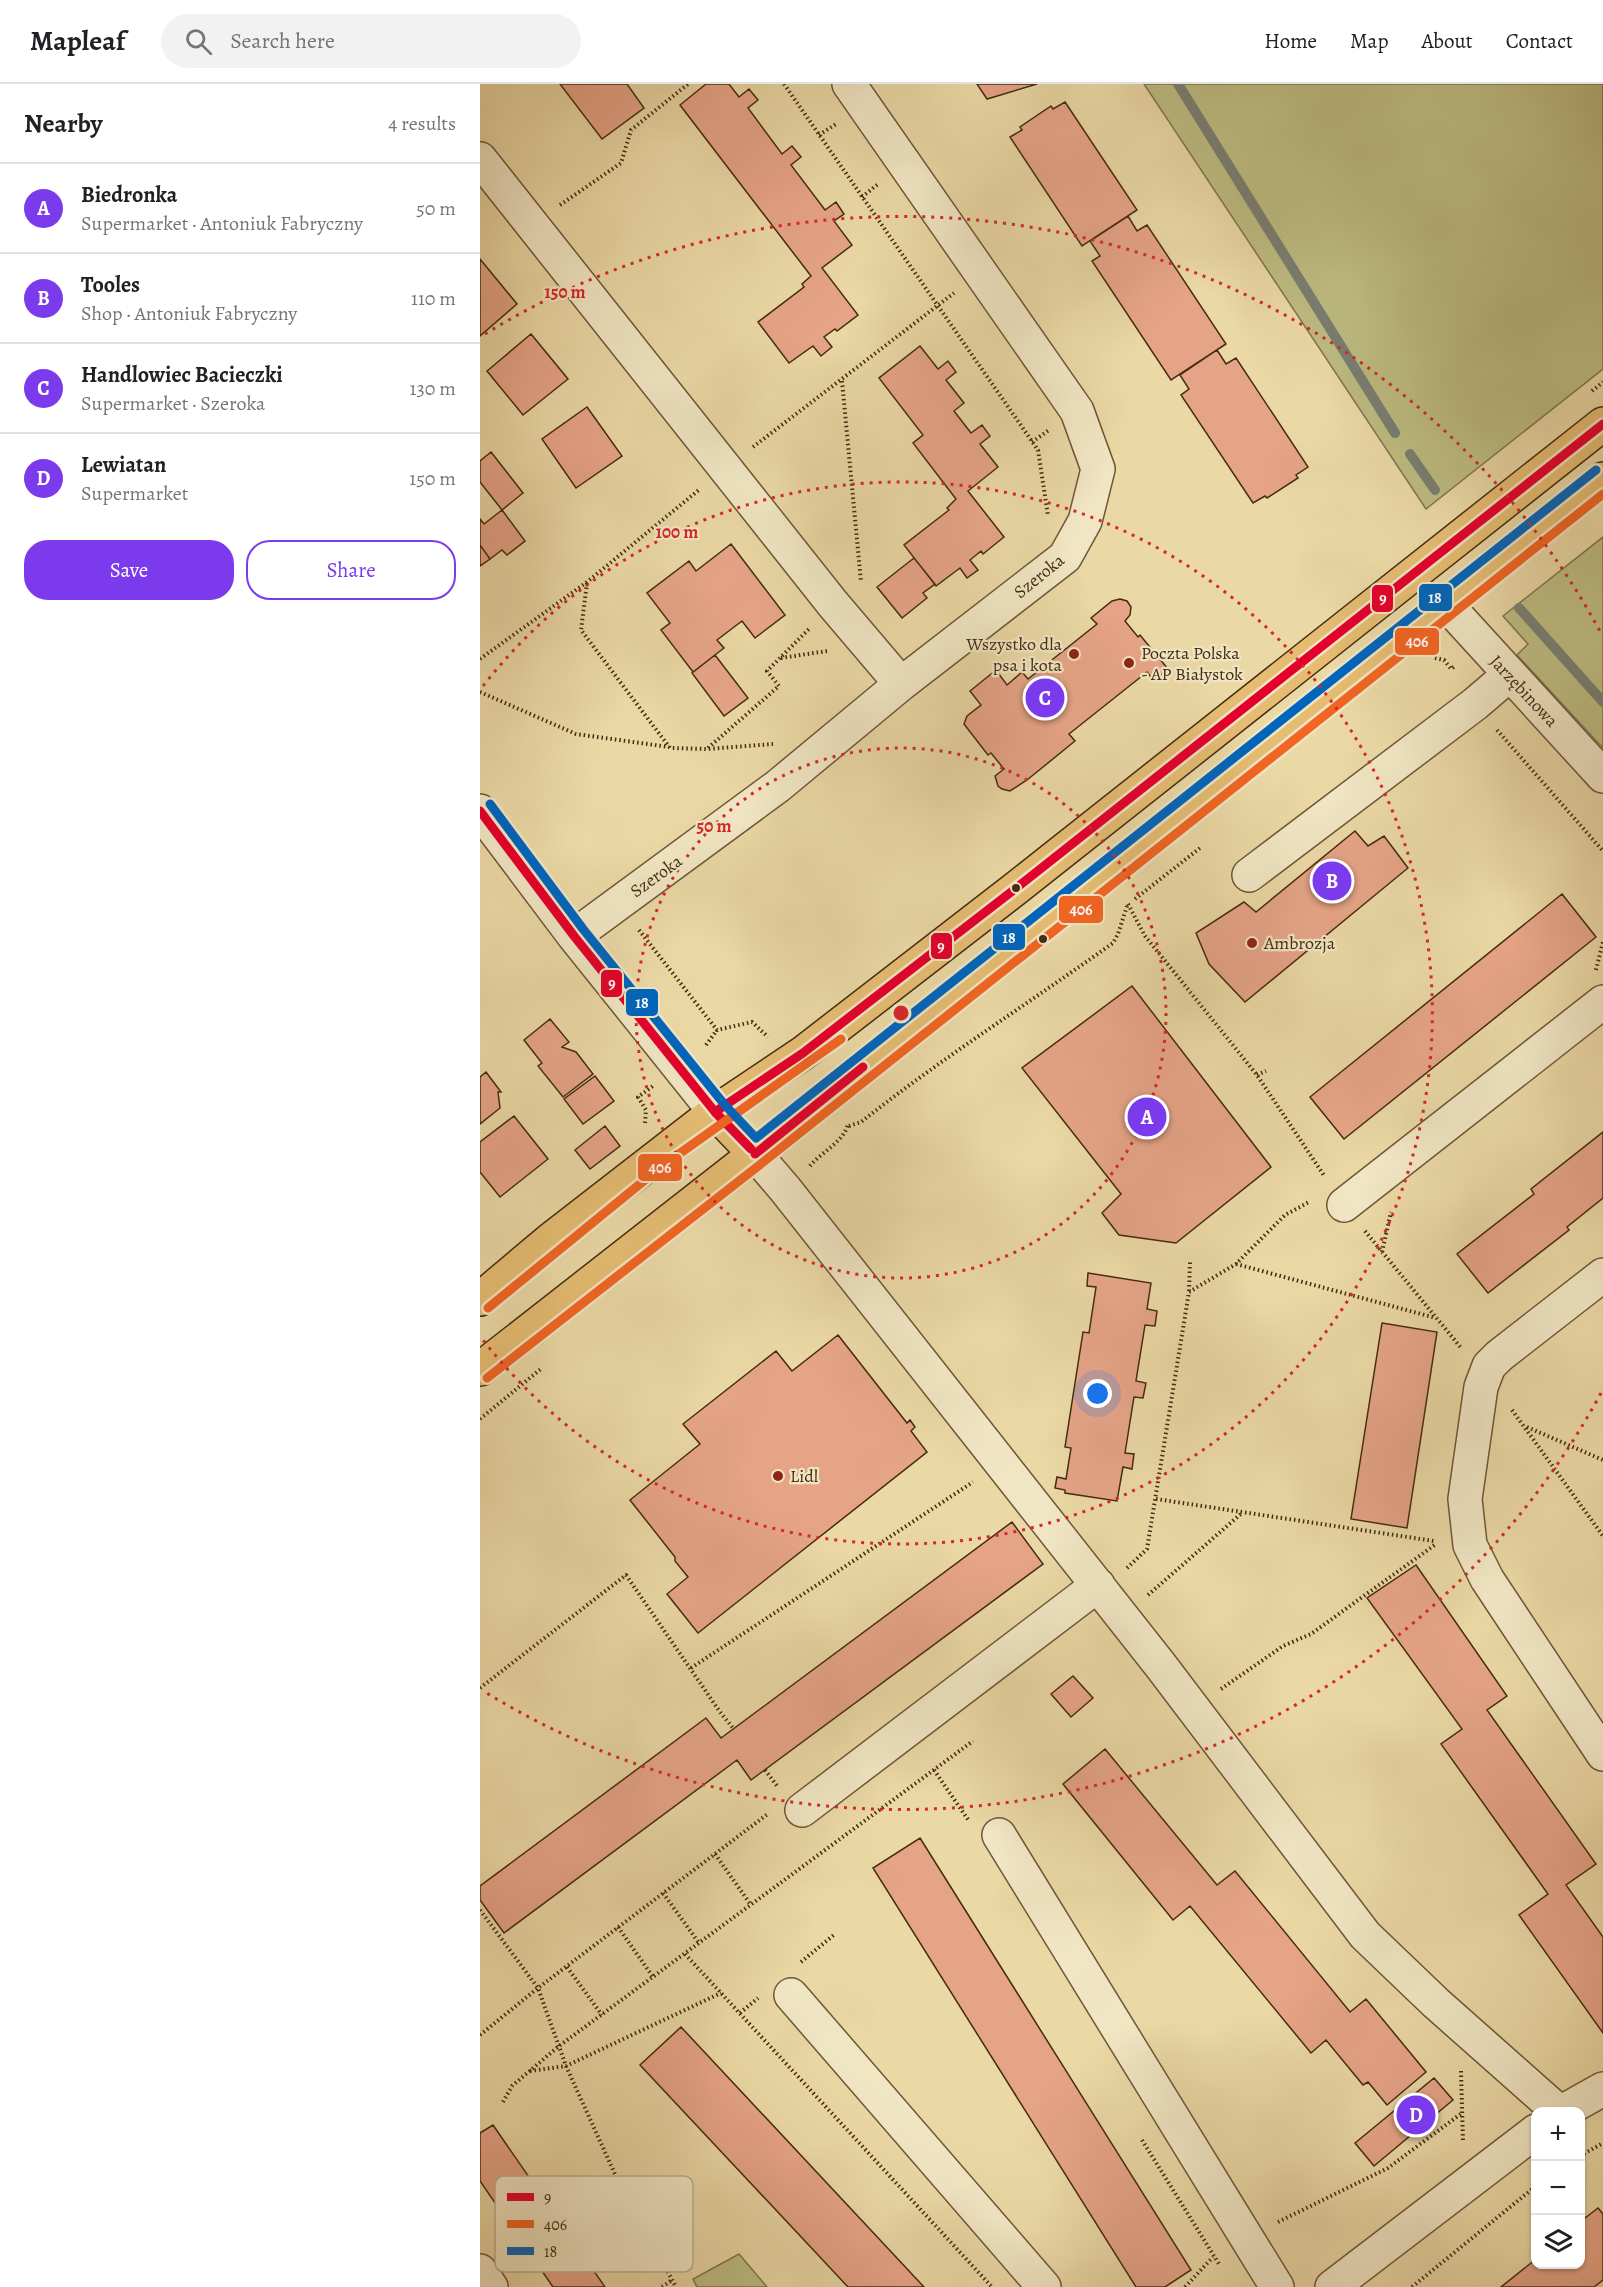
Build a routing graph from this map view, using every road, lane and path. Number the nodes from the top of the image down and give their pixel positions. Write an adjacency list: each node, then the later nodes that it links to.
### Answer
1 (688, 84): 5 (path)
2 (784, 84): 9 (path)
3 (849, 84): 9 (street, Szeroka)
4 (484, 172): 5 (street)
5 (532, 224): 13 (street)
6 (842, 380): 12 (path)
7 (1603, 424): 10 (main road)
8 (1603, 479): 14 (main road)
9 (1056, 565): 19 (street, Szeroka)
10 (1425, 566): 14 (main road); 36 (main road)
11 (587, 582): 23 (path)
12 (862, 587)
13 (833, 604): 15 (street); 16 (path)
14 (1446, 604): 18 (street, Jarzębinowa); 37 (main road)
15 (868, 645): 16 (path); 19 (street)
16 (781, 658): 24 (path)
17 (1451, 669): 21 (path)
18 (1509, 675): 21 (street); 25 (street, Jarzębinowa)
19 (901, 684): 29 (street, Szeroka)
20 (480, 692): 23 (path)
21 (1475, 704): 27 (path); 28 (street)
22 (776, 744): 24 (path)
23 (670, 748): 24 (path)
24 (707, 749)
25 (1603, 776)
26 (480, 811): 31 (street)
27 (1603, 851)
28 (1249, 875)
29 (618, 904): 31 (street, Szeroka); 33 (path)
30 (1128, 904): 35 (path)
31 (574, 936): 36 (street)
32 (1603, 1002): 38 (street)
33 (768, 1037)
34 (1266, 1071): 35 (path)
35 (1257, 1075): 38 (path)
36 (715, 1112): 37 (main road); 43 (main road)
37 (755, 1154): 45 (main road); 53 (street)
38 (1338, 1196): 40 (path); 44 (path)
39 (1190, 1262): 42 (path)
40 (1236, 1264): 42 (path); 44 (path)
41 (1603, 1275): 46 (street)
42 (1189, 1292): 50 (path)
43 (480, 1299)
44 (1437, 1318): 46 (path)
45 (480, 1369)
46 (1484, 1376): 47 (path); 59 (street)
47 (1526, 1427): 48 (path); 52 (path)
48 (1603, 1460)
49 (974, 1481): 54 (path)
50 (1156, 1499): 51 (path); 53 (path)
51 (1242, 1512): 53 (path); 56 (path)
52 (1603, 1536)
53 (1108, 1598): 56 (street); 60 (street)
54 (691, 1668): 55 (path); 57 (path)
55 (480, 1688)
56 (1193, 1708): 75 (street)
57 (733, 1728)
58 (973, 1742): 64 (path)
59 (1603, 1754)
60 (802, 1810): 62 (path)
61 (999, 1835): 91 (street)
62 (715, 1854): 63 (path); 64 (path)
63 (663, 1893): 66 (path); 67 (path)
64 (751, 1905): 67 (path)
65 (480, 1910): 71 (path)
66 (618, 1927): 69 (path); 70 (path)
67 (699, 1943): 68 (path)
68 (685, 1954): 70 (path); 72 (path)
69 (567, 1967): 71 (path); 74 (path)
70 (653, 1977): 74 (path)
71 (538, 1989): 76 (path); 77 (path)
72 (722, 1994): 78 (path); 99 (path)
73 (791, 1995): 100 (street)
74 (602, 2015): 77 (path)
75 (1461, 2025): 82 (street); 84 (path)
76 (480, 2035)
77 (559, 2046): 78 (path); 79 (path)
78 (567, 2066): 79 (path); 88 (path)
79 (530, 2071): 81 (path)
80 (1603, 2089): 83 (street)
81 (503, 2102)
82 (1555, 2107)
83 (1570, 2107)
84 (1462, 2113): 89 (path); 91 (path)
85 (1531, 2136): 89 (street)
86 (1603, 2143): 87 (path)
87 (1585, 2154)
88 (616, 2176)
89 (1477, 2176): 103 (street)
90 (1531, 2191): 104 (path)
91 (1246, 2238): 102 (street)
92 (1214, 2257): 101 (path)
93 (480, 2271): 96 (street)
94 (668, 2272): 95 (path)
95 (672, 2280): 97 (path); 98 (path)
96 (491, 2287)
97 (662, 2287)
98 (676, 2287)
99 (992, 2287)
100 (1044, 2287)
101 (1185, 2287)
102 (1277, 2287)
103 (1332, 2287)
104 (1412, 2287)

